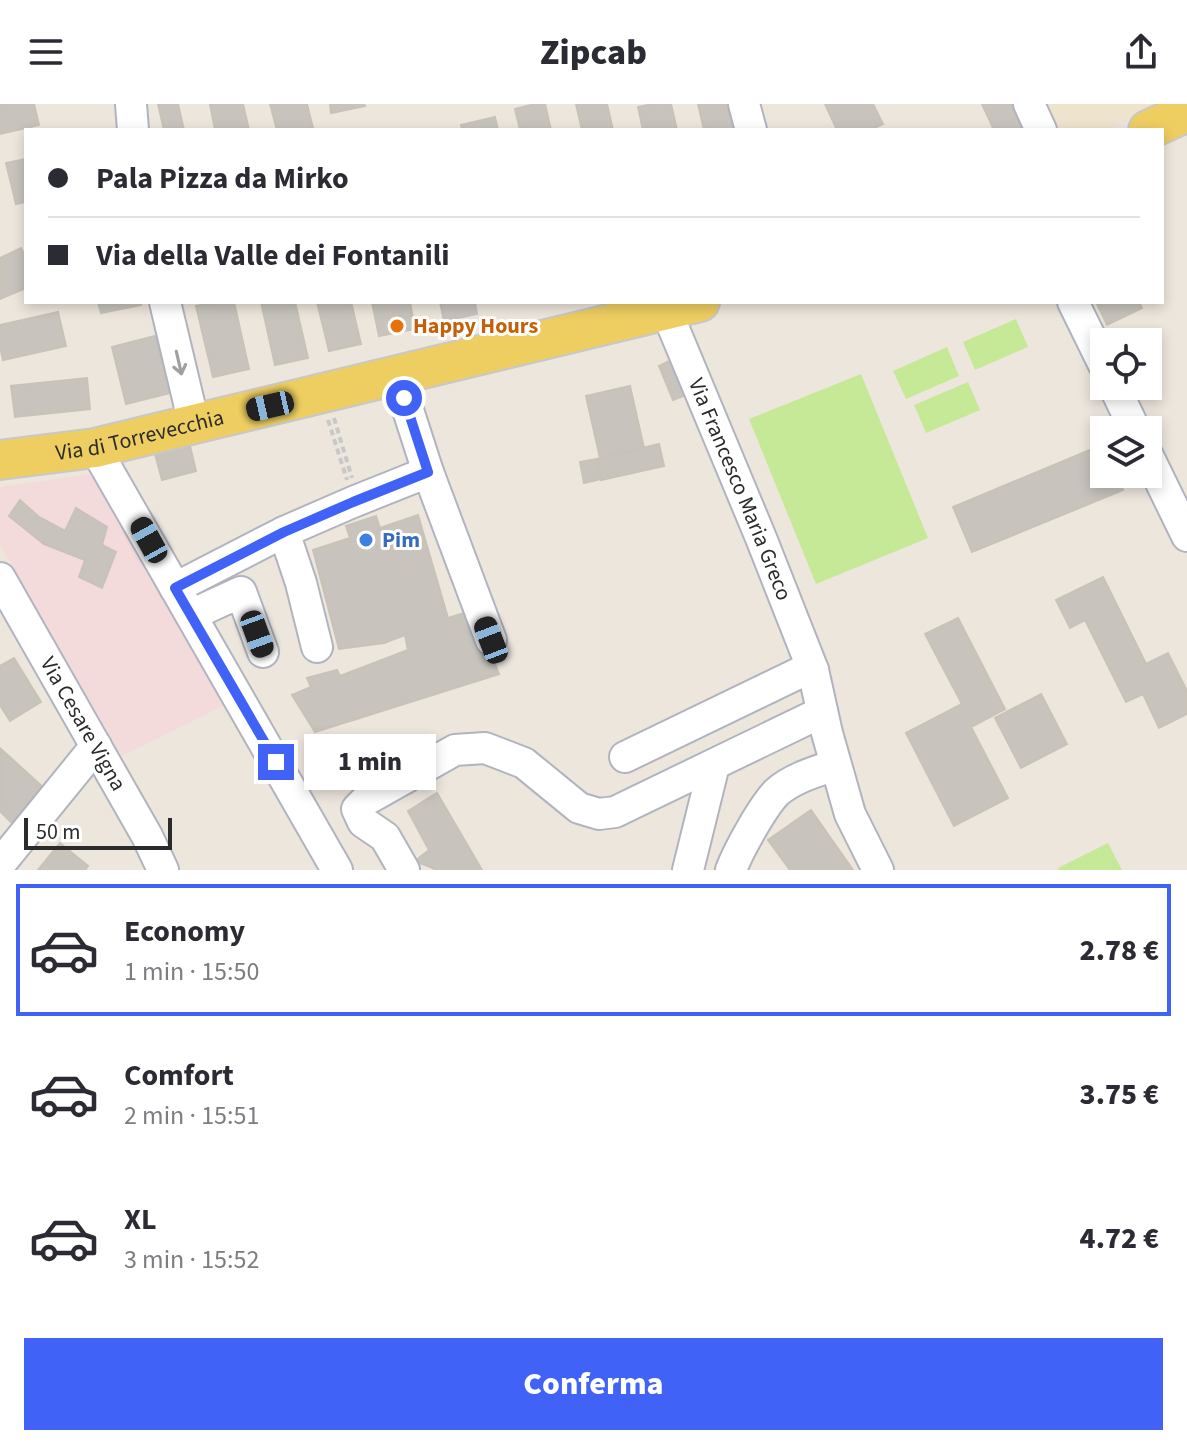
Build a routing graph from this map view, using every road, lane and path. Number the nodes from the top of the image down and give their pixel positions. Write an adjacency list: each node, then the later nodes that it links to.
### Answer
1 (131, 104): 5 (street)
2 (744, 104): 6 (street)
3 (1029, 104): 7 (street)
4 (1187, 112): 8 (main road)
5 (133, 128)
6 (750, 128)
7 (1040, 128)
8 (1152, 128)
9 (165, 304): 15 (street, one-way to 15)
10 (1074, 304): 12 (street)
11 (683, 306): 13 (main road, Via di Torrevecchia); 29 (street, Via Francesco Maria Greco)
12 (1090, 337)
13 (397, 376): 14 (main road, Via di Torrevecchia); 18 (street)
14 (323, 393): 15 (main road, Via di Torrevecchia); 20 (path)
15 (194, 424): 16 (main road, Via di Torrevecchia)
16 (95, 448): 17 (main road, Via di Torrevecchia); 24 (street)
17 (0, 460)
18 (428, 472): 20 (street); 26 (street)
19 (1162, 485): 22 (street)
20 (356, 501): 21 (street)
21 (284, 532): 24 (street); 27 (street)
22 (1187, 536)
23 (2, 588): 31 (street, Via Cesare Vigna)
24 (175, 588): 25 (street)
25 (191, 615): 28 (street); 37 (street)
26 (491, 640)
27 (317, 647)
28 (263, 652)
29 (813, 670): 30 (street, Via Francesco Maria Greco); 32 (street)
30 (822, 712): 33 (street); 34 (street, Via Francesco Maria Greco)
31 (96, 746): 35 (street); 36 (street, Via Cesare Vigna)
32 (625, 757)
33 (714, 765): 38 (street); 39 (street)
34 (835, 765): 40 (street); 41 (street, Via Francesco Maria Greco)
35 (0, 864)
36 (163, 870)
37 (337, 870)
38 (404, 870)
39 (688, 870)
40 (731, 870)
41 (878, 870)

